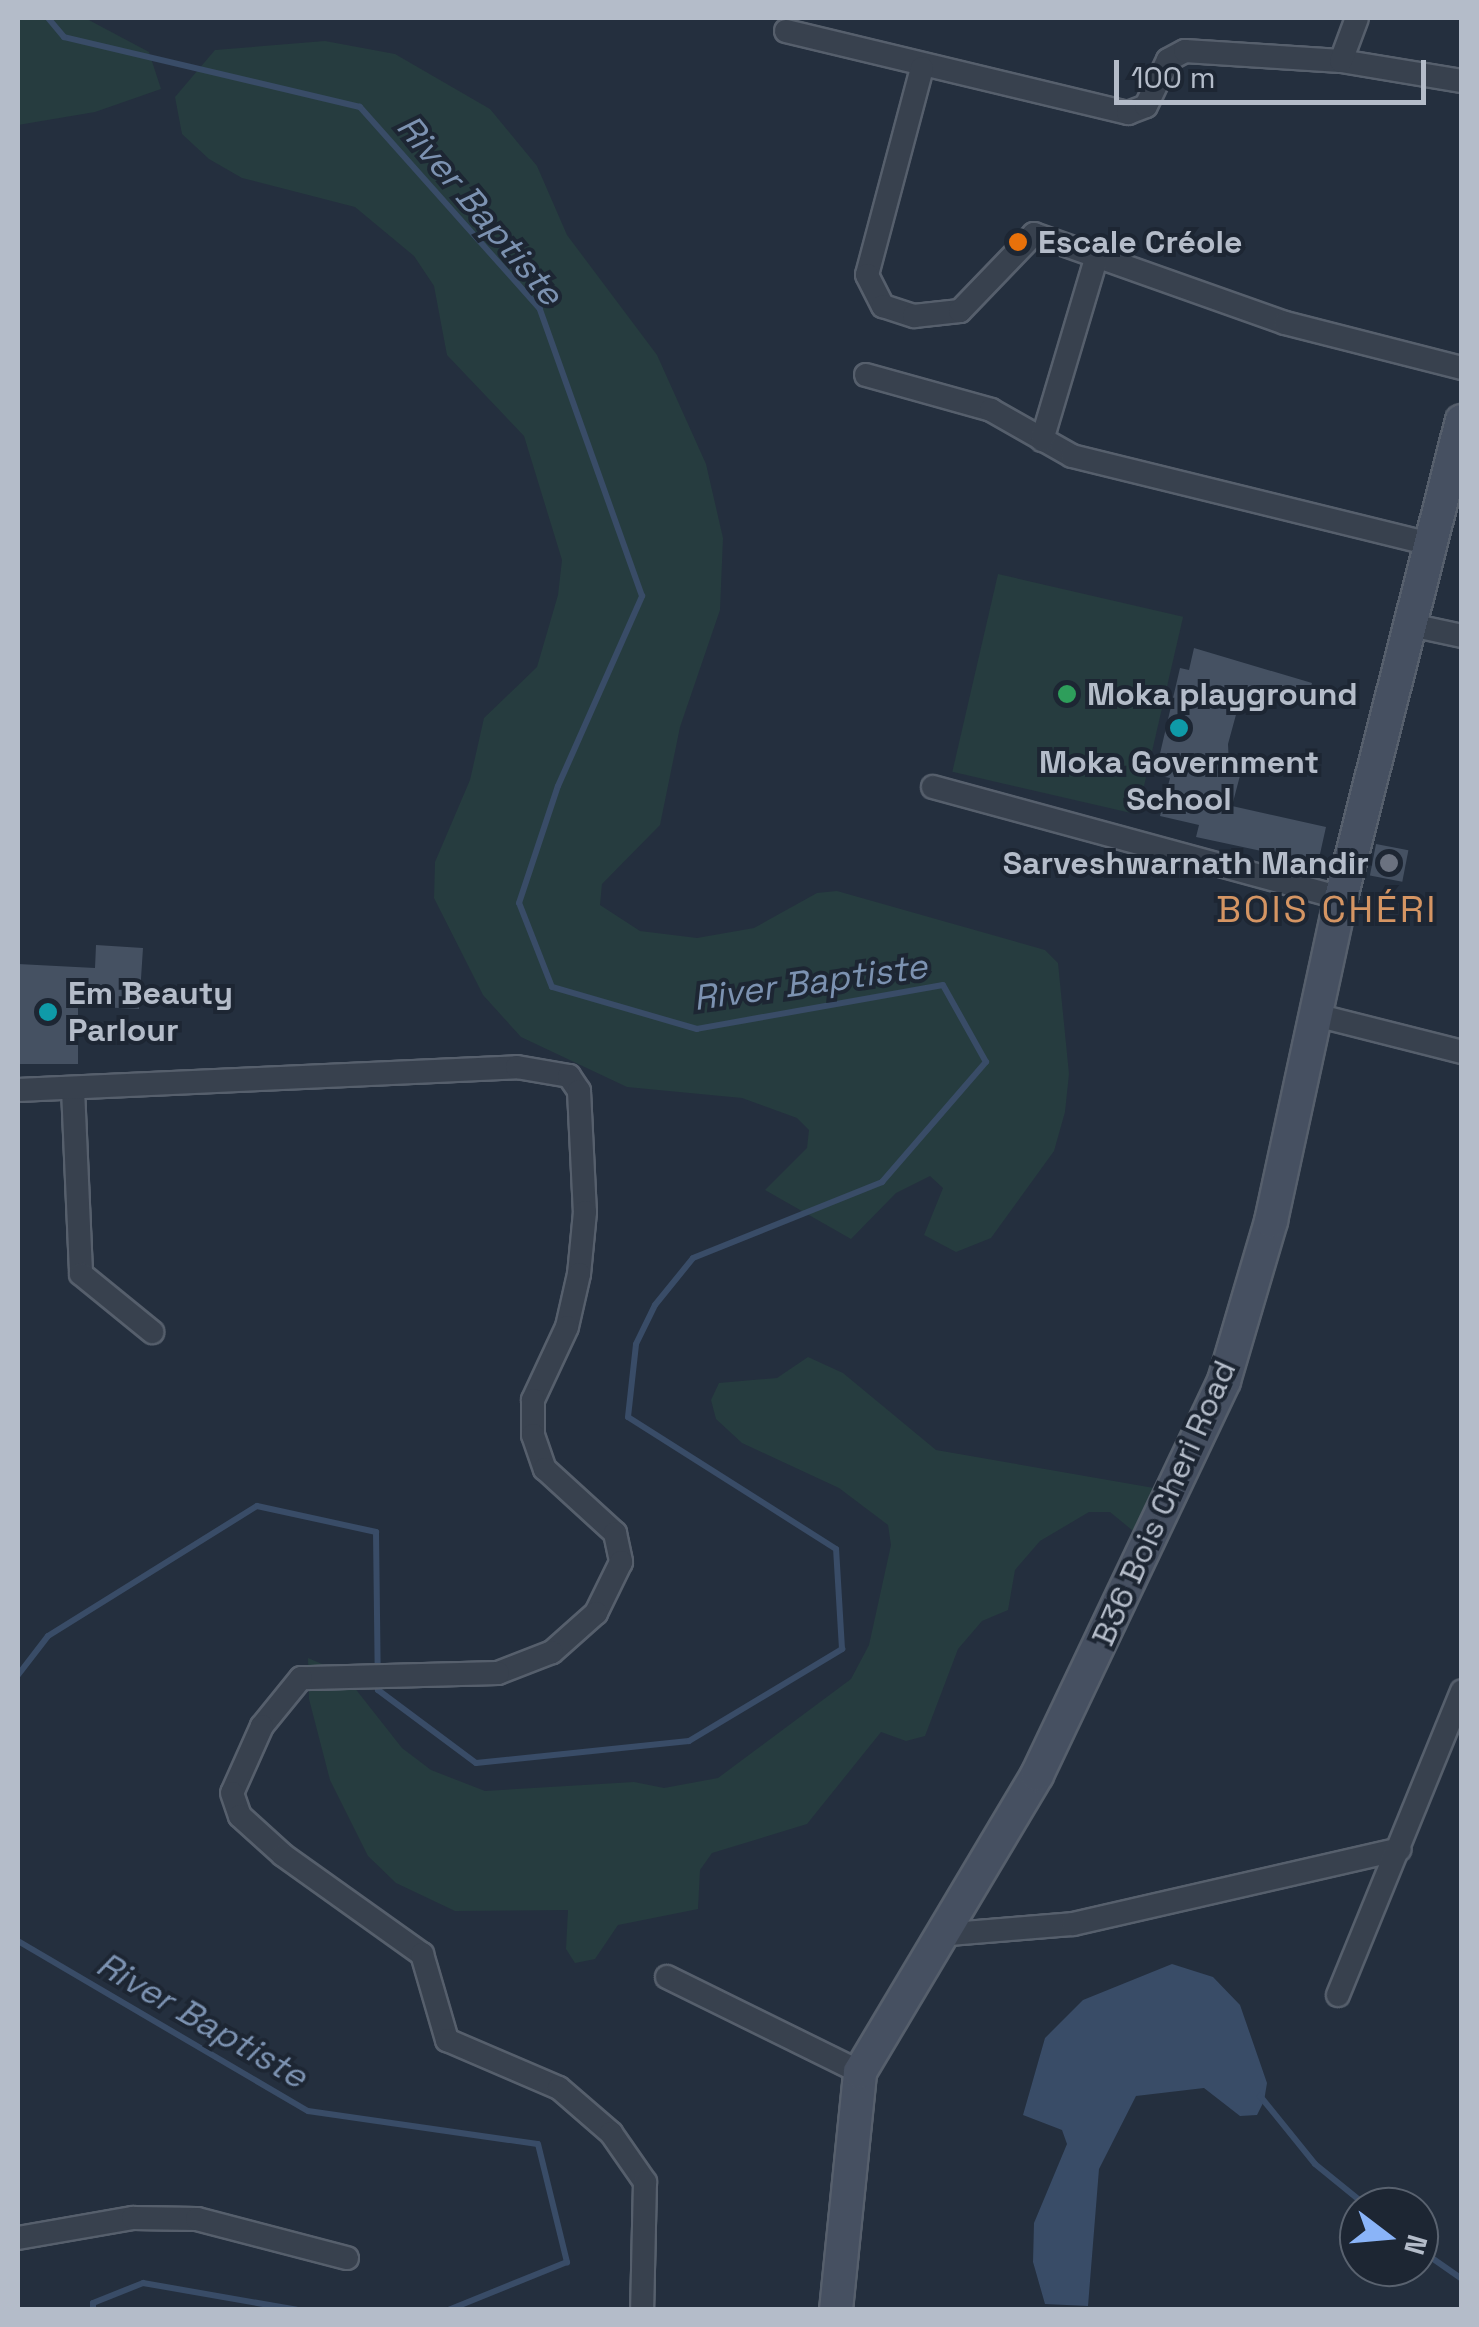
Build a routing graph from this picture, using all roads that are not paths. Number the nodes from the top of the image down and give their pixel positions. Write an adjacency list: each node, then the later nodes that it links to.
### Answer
1 (1357, 18): 3 (street)
2 (786, 31): 4 (street)
3 (1341, 61): 4 (street); 5 (street)
4 (922, 68): 6 (street)
5 (1462, 81)
6 (1098, 252): 7 (street); 10 (street)
7 (1462, 368)
8 (866, 375): 10 (street)
9 (1462, 421): 11 (main road, B36 Bois Cheri Road)
10 (1042, 440): 11 (street)
11 (1431, 544): 12 (main road, B36 Bois Cheri Road)
12 (1411, 625): 13 (street); 15 (main road, B36 Bois Cheri Road)
13 (1462, 636)
14 (933, 786): 15 (street)
15 (1340, 898): 16 (main road, B36 Bois Cheri Road)
16 (1316, 1015): 17 (street); 23 (main road, B36 Bois Cheri Road)
17 (1462, 1052)
18 (73, 1089): 19 (street); 20 (street); 29 (street)
19 (18, 1090)
20 (152, 1332)
21 (1462, 1691): 22 (street)
22 (1400, 1849): 23 (street); 25 (street)
23 (939, 1935): 26 (main road, B36 Bois Cheri Road)
24 (666, 1977): 26 (street)
25 (1338, 1995)
26 (860, 2072): 30 (main road, B36 Bois Cheri Road)
27 (18, 2238): 28 (street)
28 (347, 2258)
29 (642, 2310)
30 (836, 2310)

